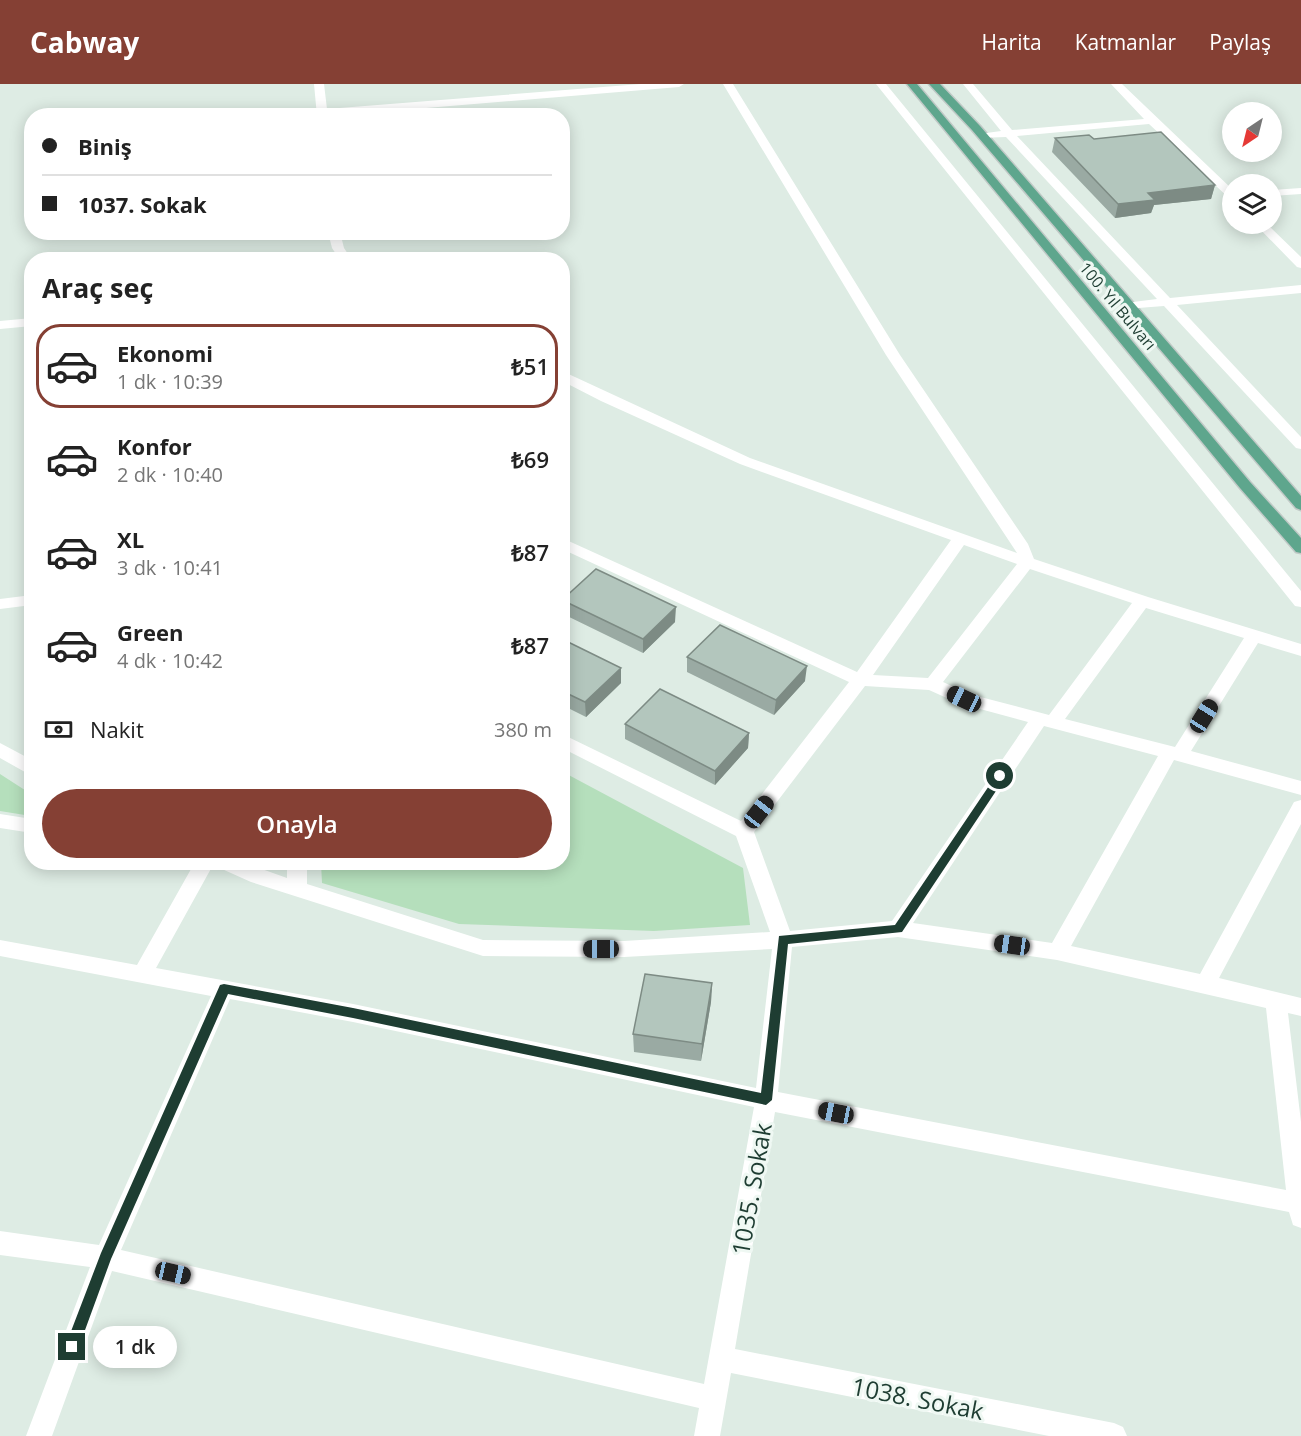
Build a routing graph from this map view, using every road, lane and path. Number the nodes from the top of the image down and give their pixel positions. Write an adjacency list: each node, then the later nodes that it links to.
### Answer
1 (320, 84): 9 (street)
2 (679, 84): 10 (street)
3 (728, 84): 30 (street)
4 (881, 84): 33 (street)
5 (912, 84): 29 (main road, 100. Yıl Bulvarı)
6 (934, 84): 13 (main road, 100. Yıl Bulvarı)
7 (968, 84): 12 (street)
8 (1116, 84): 11 (street)
9 (322, 108)
10 (393, 108)
11 (1152, 121): 12 (street); 14 (street)
12 (1009, 134): 13 (street); 20 (street)
13 (983, 136): 21 (main road, 100. Yıl Bulvarı)
14 (1222, 185)
15 (1301, 191): 16 (street)
16 (1282, 192)
17 (1271, 234): 18 (street)
18 (1301, 264)
19 (1301, 289): 20 (street)
20 (1165, 303): 21 (street); 25 (street)
21 (1129, 306): 26 (main road, 100. Yıl Bulvarı)
22 (24, 323): 23 (street)
23 (0, 325)
24 (570, 379): 27 (street)
25 (1301, 445)
26 (1301, 505)
27 (961, 538): 30 (street); 37 (street)
28 (570, 547): 37 (street)
29 (1301, 548)
30 (1027, 562): 32 (street); 38 (street)
31 (24, 601): 34 (street)
32 (1142, 601): 35 (street); 39 (street)
33 (1301, 602)
34 (0, 604)
35 (1254, 636): 36 (street); 42 (street)
36 (1301, 650)
37 (860, 680): 38 (street); 48 (street)
38 (932, 684): 39 (street)
39 (1046, 721): 42 (street); 53 (street)
40 (570, 744): 48 (street)
41 (0, 750): 43 (street)
42 (1174, 754): 44 (street); 56 (street)
43 (24, 764)
44 (1301, 788)
45 (1301, 807): 58 (street)
46 (0, 821): 47 (street)
47 (24, 825)
48 (744, 831): 54 (street)
49 (201, 870): 57 (street)
50 (239, 870): 52 (street)
51 (297, 870): 52 (street)
52 (297, 888): 54 (street)
53 (898, 929): 54 (street); 56 (street)
54 (783, 940): 62 (street, 1035. Sokak)
55 (0, 948): 57 (street)
56 (1057, 952): 58 (street)
57 (143, 973): 59 (street)
58 (1205, 984): 60 (street)
59 (224, 989): 62 (street); 65 (street)
60 (1276, 1003): 61 (street); 63 (street)
61 (1301, 1007)
62 (766, 1100): 63 (street); 66 (street, 1035. Sokak)
63 (1300, 1210)
64 (0, 1242): 65 (street)
65 (105, 1258): 67 (street); 69 (street)
66 (723, 1359): 67 (street, 1035. Sokak); 68 (street, 1038. Sokak)
67 (714, 1399): 70 (street, 1035. Sokak)
68 (1106, 1435)
69 (39, 1436)
70 (707, 1436)

